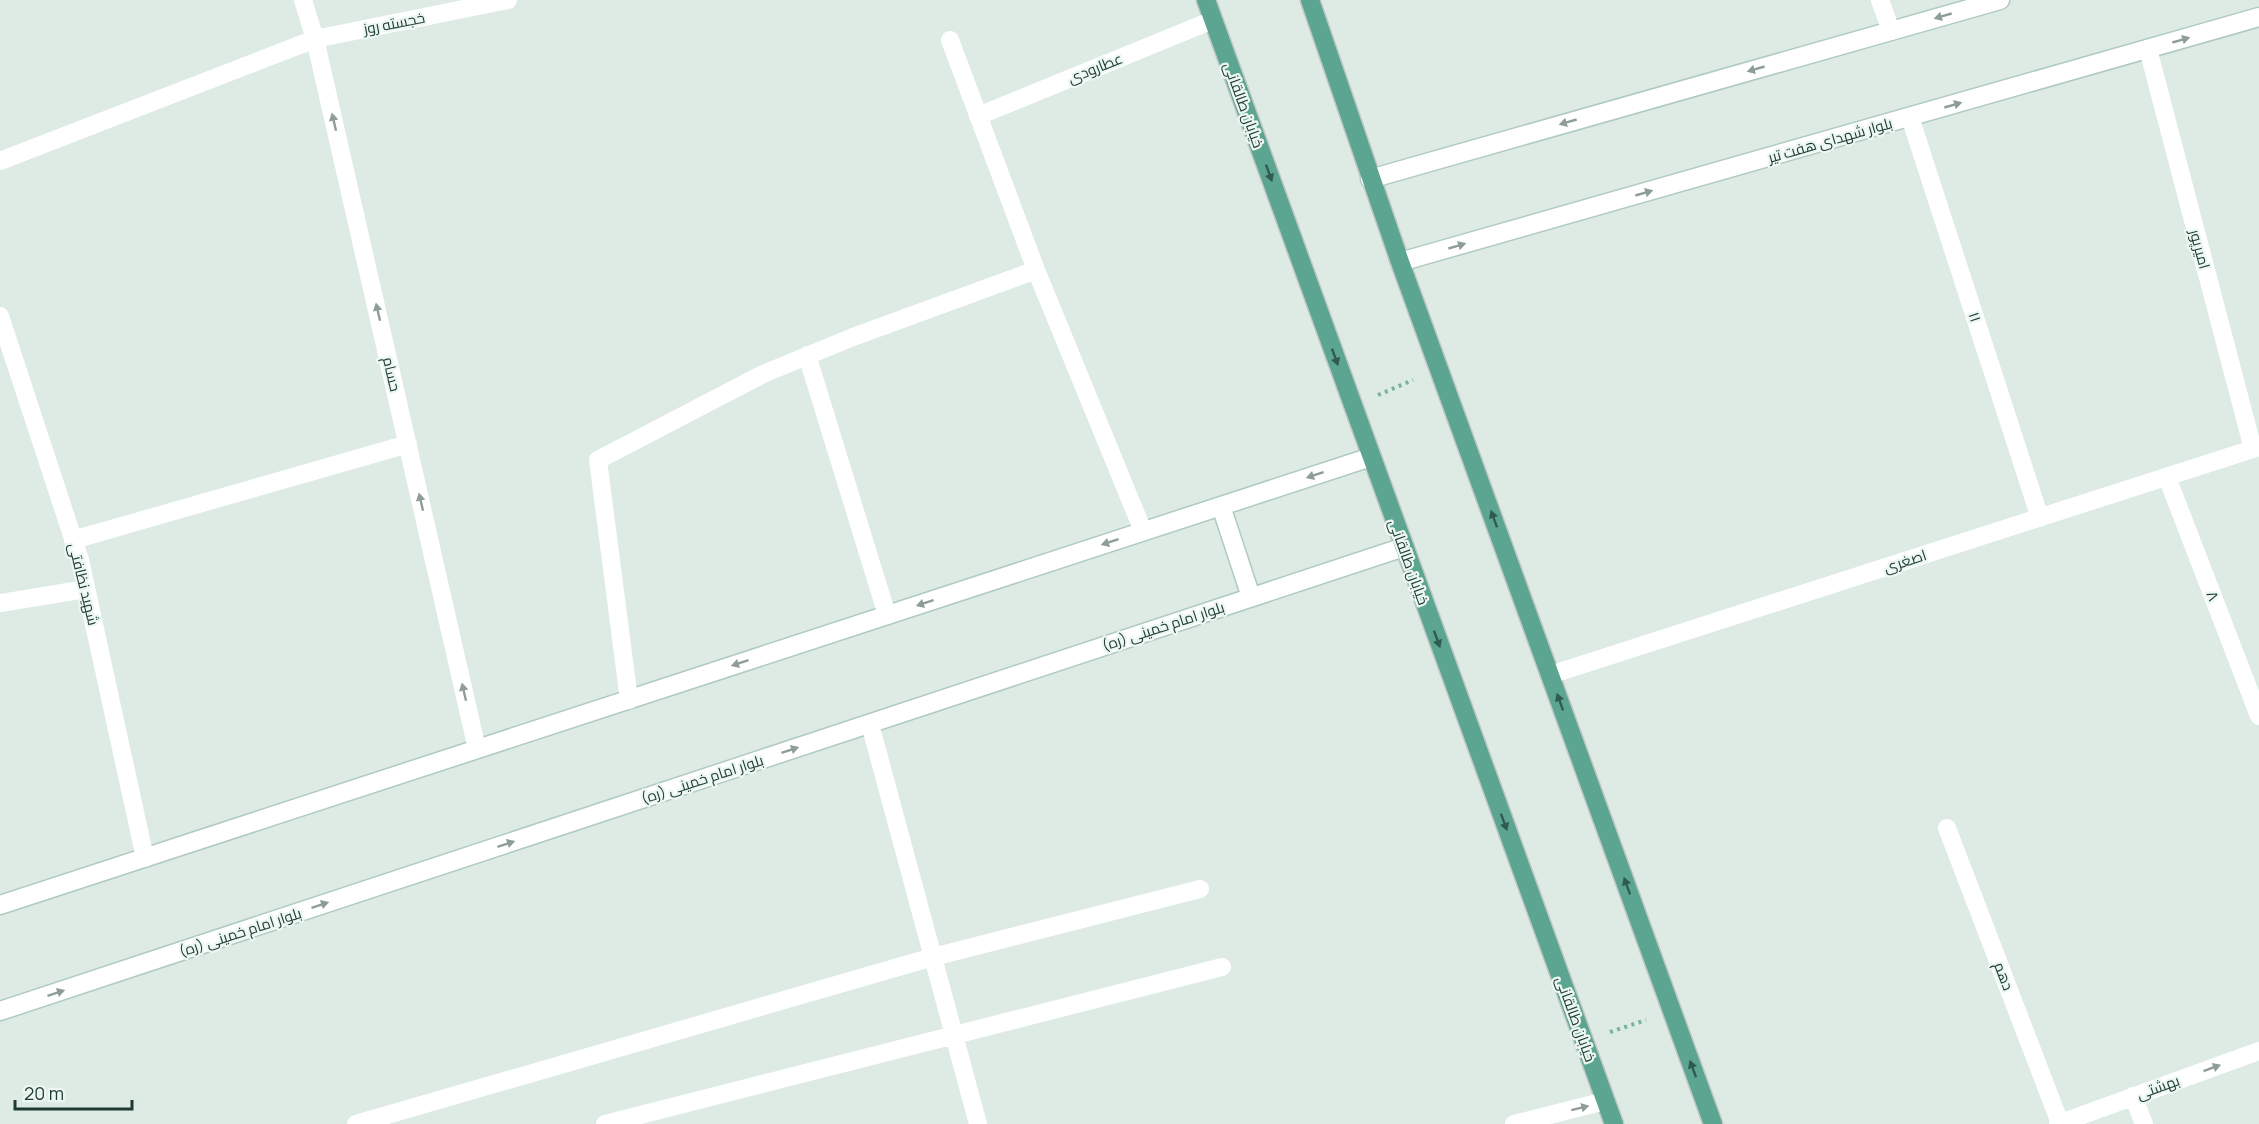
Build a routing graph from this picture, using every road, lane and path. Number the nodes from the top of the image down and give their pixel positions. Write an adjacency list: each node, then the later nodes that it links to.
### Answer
1 (303, 0): 10 (street, حسام)
2 (508, 0): 10 (street, خجسته روز)
3 (1206, 0): 8 (main road, خیابان طالقانی)
4 (1310, 0): 16 (main road)
5 (1880, 0): 9 (street)
6 (2000, 0): 9 (street, one-way to 9)
7 (2259, 17): 12 (street, بلوار شهدای هفت تیر, one-way to 7)
8 (1213, 20): 13 (street, عطارودی); 22 (main road, خیابان طالقانی, one-way to 22)
9 (1891, 31): 16 (street, one-way to 16)
10 (315, 39): 15 (street, خجسته روز); 23 (street, حسام, one-way to 10)
11 (950, 40): 13 (street)
12 (2148, 49): 14 (street, بلوار شهدای هفت تیر, one-way to 12); 24 (street, امیرپور)
13 (978, 116): 18 (street)
14 (1910, 117): 17 (street, بلوار شهدای هفت تیر, one-way to 14); 28 (street, ۱۱)
15 (0, 161)
16 (1370, 178): 17 (main road)
17 (1400, 262): 21 (main road)
18 (1036, 270): 20 (street); 29 (street)
19 (0, 316): 30 (street, شهید نظافتی)
20 (807, 355): 35 (street); 37 (street)
21 (1439, 369): 22 (path); 36 (main road, one-way to 21)
22 (1353, 405): 25 (main road, خیابان طالقانی)
23 (408, 444): 30 (street); 40 (street, حسام, one-way to 23)
24 (2256, 448): 26 (street, اصغری)
25 (1371, 457): 27 (street, one-way to 27); 31 (main road, خیابان طالقانی)
26 (2167, 477): 28 (street, اصغری); 38 (street, ۸)
27 (1221, 506): 29 (street); 33 (street)
28 (2040, 518): 36 (street, اصغری)
29 (1143, 531): 35 (street, one-way to 35)
30 (73, 540): 32 (street, شهید نظافتی)
31 (1404, 547): 33 (street, بلوار امام خمینی (ره)); 50 (main road, خیابان طالقانی, one-way to 50)
32 (86, 589): 34 (street); 42 (street, شهید نظافتی)
33 (1251, 597): 39 (street, بلوار امام خمینی (ره))
34 (0, 603)
35 (886, 615): 37 (street, one-way to 37)
36 (1550, 675): 48 (main road, one-way to 36)
37 (629, 700): 40 (street)
38 (2259, 716)
39 (870, 724): 45 (street); 47 (street, بلوار امام خمینی (ره), one-way to 39)
40 (477, 749): 42 (street)
41 (1947, 828): 60 (street, دهم)
42 (145, 858): 44 (street)
43 (1200, 889): 45 (street)
44 (0, 905)
45 (933, 957): 49 (street); 54 (street)
46 (1222, 967): 49 (street)
47 (0, 1011)
48 (1672, 1011): 50 (path); 59 (main road, one-way to 48)
49 (954, 1036): 55 (street); 56 (street)
50 (1584, 1041): 53 (main road, خیابان طالقانی)
51 (2259, 1051): 52 (street, بهشتی, one-way to 51)
52 (2133, 1096): 60 (street, بهشتی); 61 (street)
53 (1605, 1101): 57 (street, one-way to 53); 58 (main road, خیابان طالقانی)
54 (356, 1124)
55 (605, 1124)
56 (978, 1124)
57 (1514, 1124)
58 (1614, 1124)
59 (1713, 1124)
60 (2059, 1124)
61 (2144, 1124)

